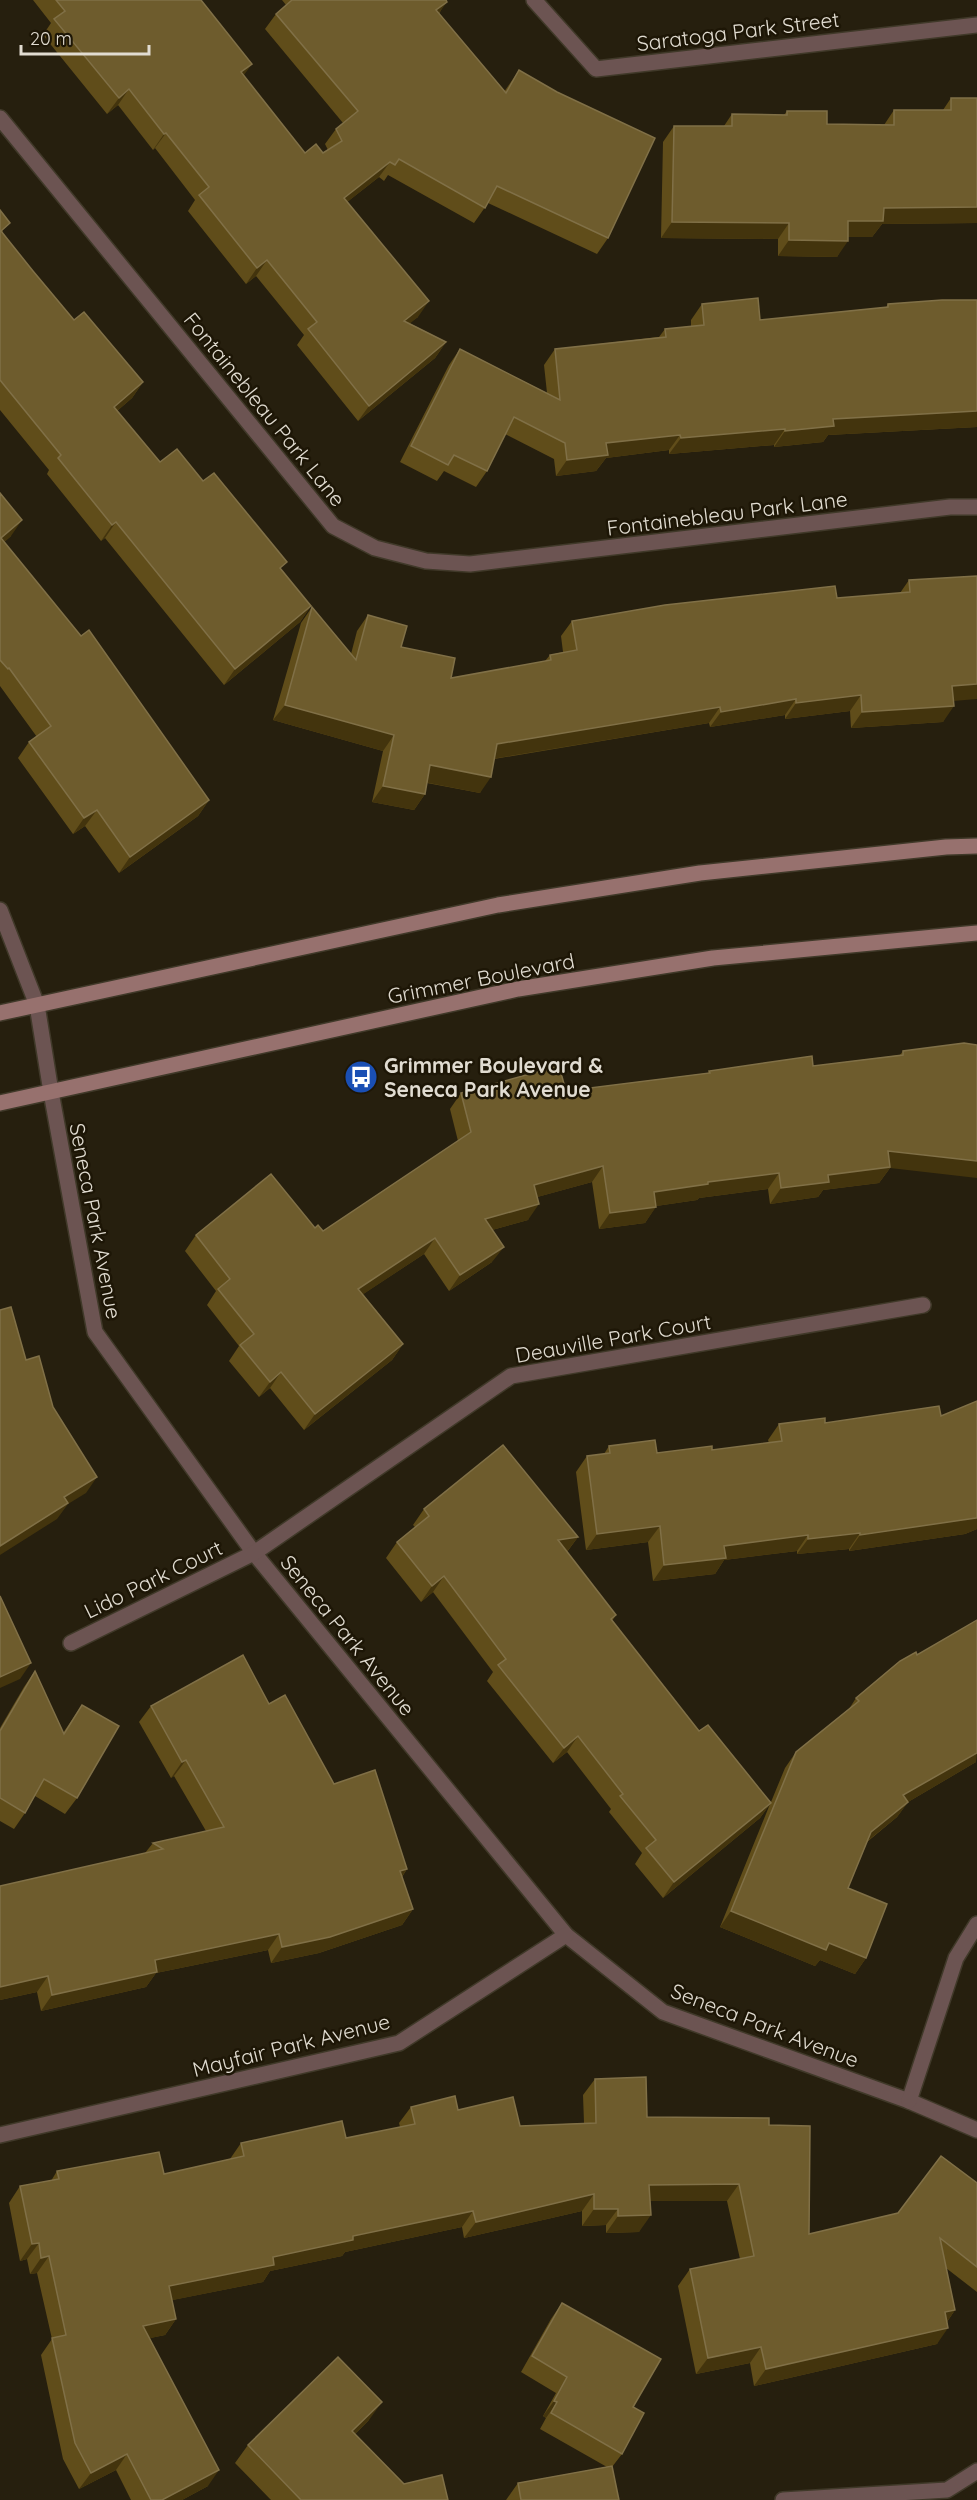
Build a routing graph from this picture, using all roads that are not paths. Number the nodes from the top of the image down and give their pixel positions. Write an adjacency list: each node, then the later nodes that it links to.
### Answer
1 (534, 0): 2 (street, Saratoga Park Street)
2 (977, 25)
3 (0, 118): 4 (street, Fontainebleau Park Lane)
4 (977, 507)
5 (977, 846): 8 (main road)
6 (0, 910): 8 (street, Seneca Park Avenue)
7 (977, 933): 10 (main road, Grimmer Boulevard)
8 (37, 1005): 9 (main road); 10 (street, Seneca Park Avenue)
9 (0, 1013)
10 (51, 1092): 11 (main road, Grimmer Boulevard); 13 (street, Seneca Park Avenue)
11 (0, 1103)
12 (923, 1305): 13 (street, Deauville Park Court)
13 (254, 1553): 14 (street, Lido Park Court); 16 (street, Seneca Park Avenue)
14 (71, 1643)
15 (977, 1924): 17 (street)
16 (566, 1935): 17 (street, Seneca Park Avenue); 19 (street, Mayfair Park Avenue)
17 (909, 2101): 18 (street, Seneca Park Avenue)
18 (977, 2130)
19 (0, 2135)
20 (977, 2471): 21 (street)
21 (783, 2500)

